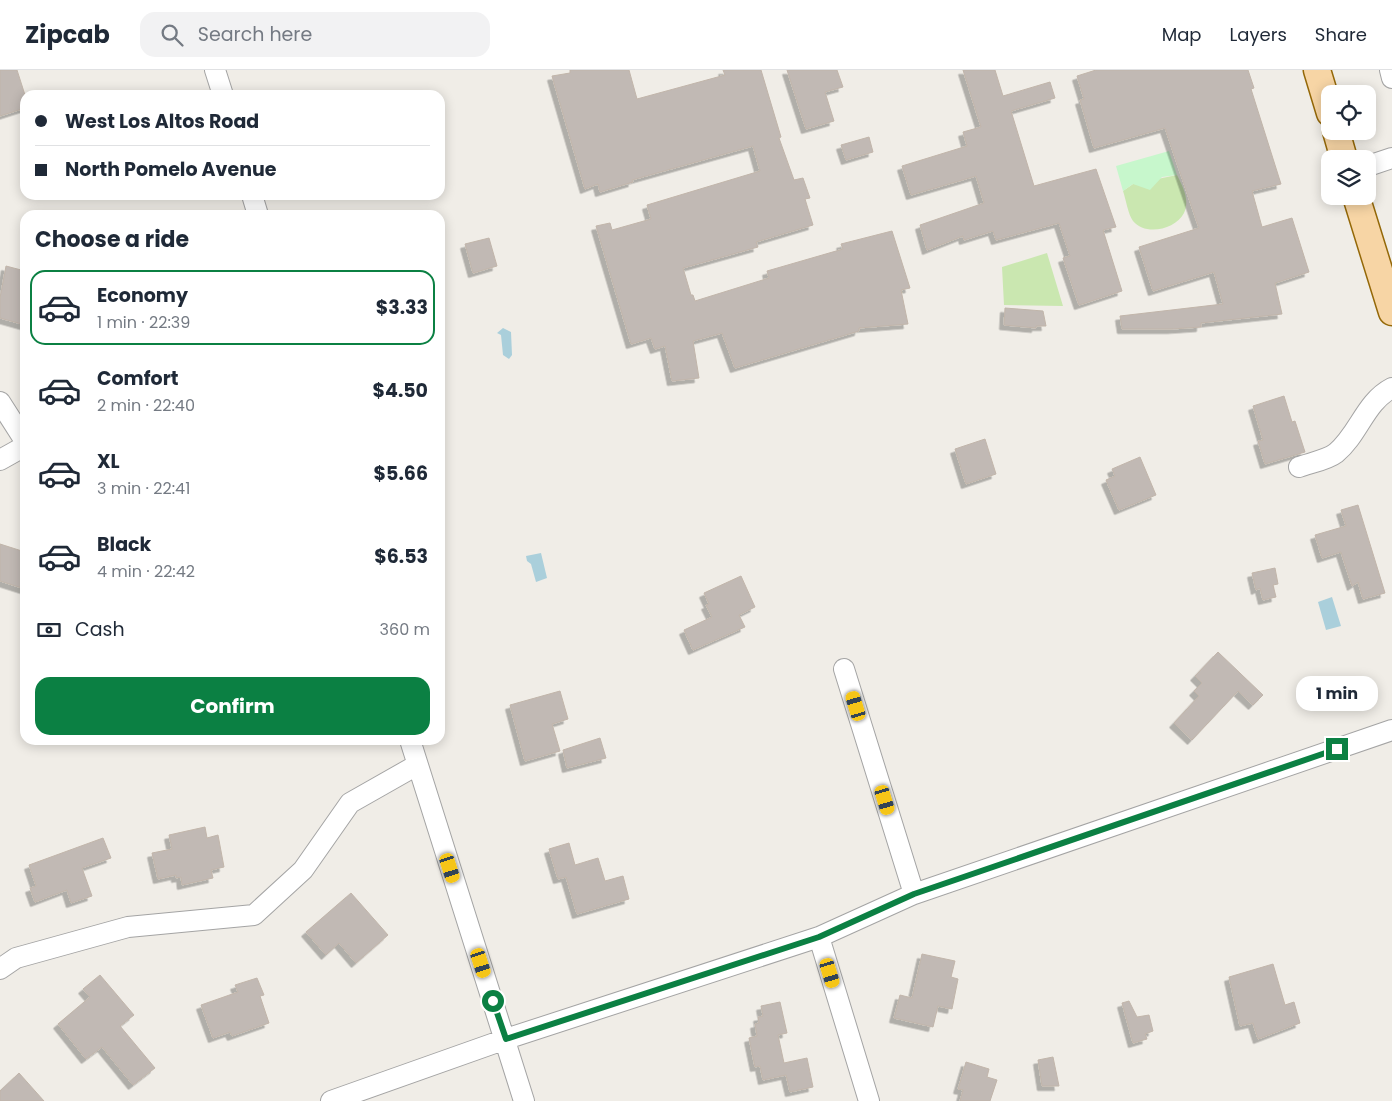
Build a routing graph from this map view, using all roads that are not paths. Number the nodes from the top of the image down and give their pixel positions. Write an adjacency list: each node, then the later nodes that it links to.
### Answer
1 (216, 70): 6 (street)
2 (1317, 70): 5 (main road)
3 (1390, 70): 4 (street)
4 (1392, 78)
5 (1322, 85)
6 (222, 90)
7 (1392, 158): 8 (street)
8 (1376, 163)
9 (1359, 205): 10 (main road)
10 (1392, 312)
11 (1392, 388): 16 (street)
12 (0, 402): 13 (street)
13 (20, 433)
14 (20, 449): 15 (street)
15 (0, 460)
16 (1299, 467)
17 (844, 668): 21 (street)
18 (1392, 730): 21 (street)
19 (411, 745): 20 (street)
20 (417, 765): 23 (street); 24 (street)
21 (914, 894): 22 (street)
22 (819, 937): 24 (street); 27 (street)
23 (0, 969)
24 (506, 1039): 25 (street); 26 (street)
25 (330, 1101)
26 (524, 1101)
27 (869, 1101)

